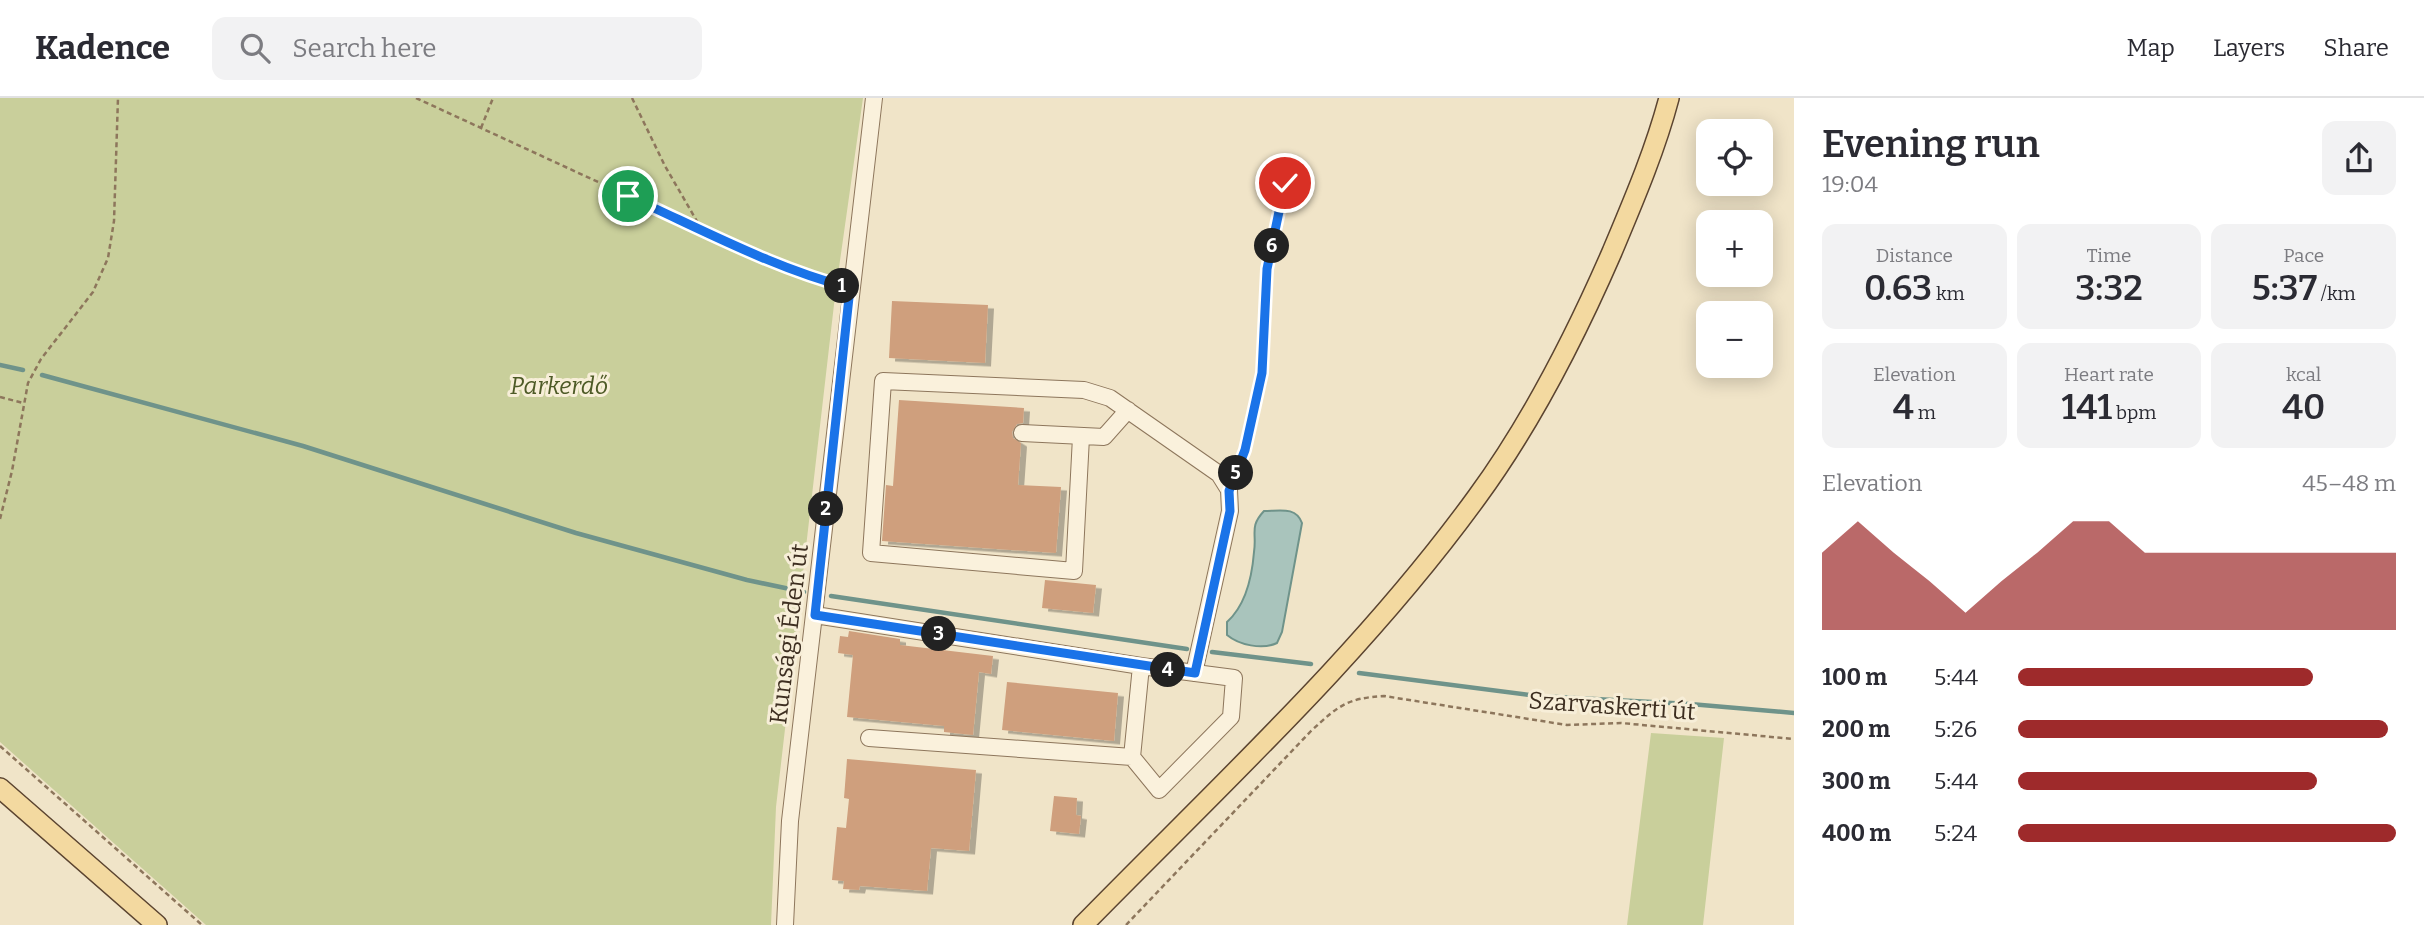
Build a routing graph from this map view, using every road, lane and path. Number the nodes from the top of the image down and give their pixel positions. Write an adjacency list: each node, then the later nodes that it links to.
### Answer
1 (118, 98): 12 (path)
2 (416, 98): 7 (path)
3 (493, 98): 7 (path)
4 (632, 98): 9 (path)
5 (874, 98): 10 (street, Kunsági Éden út)
6 (1669, 98): 29 (main road)
7 (481, 128): 9 (path)
8 (1285, 183): 16 (path)
9 (702, 230): 10 (path)
10 (850, 288): 18 (street, Kunsági Éden út)
11 (0, 397): 12 (path)
12 (23, 403): 17 (path)
13 (1128, 410): 15 (street); 15 (street); 16 (street)
14 (1022, 433): 15 (street)
15 (1082, 437)
16 (1229, 491): 20 (street)
17 (0, 519)
18 (815, 615): 19 (street); 28 (street, Kunsági Éden út)
19 (1141, 666): 20 (street); 24 (street)
20 (1195, 673): 24 (street)
21 (869, 738): 24 (street)
22 (1794, 739): 30 (path, Szarvaskerti út)
23 (0, 746): 27 (path)
24 (1132, 757)
25 (0, 788): 26 (main road)
26 (158, 925)
27 (202, 925)
28 (785, 925)
29 (1083, 925)
30 (1126, 925)

